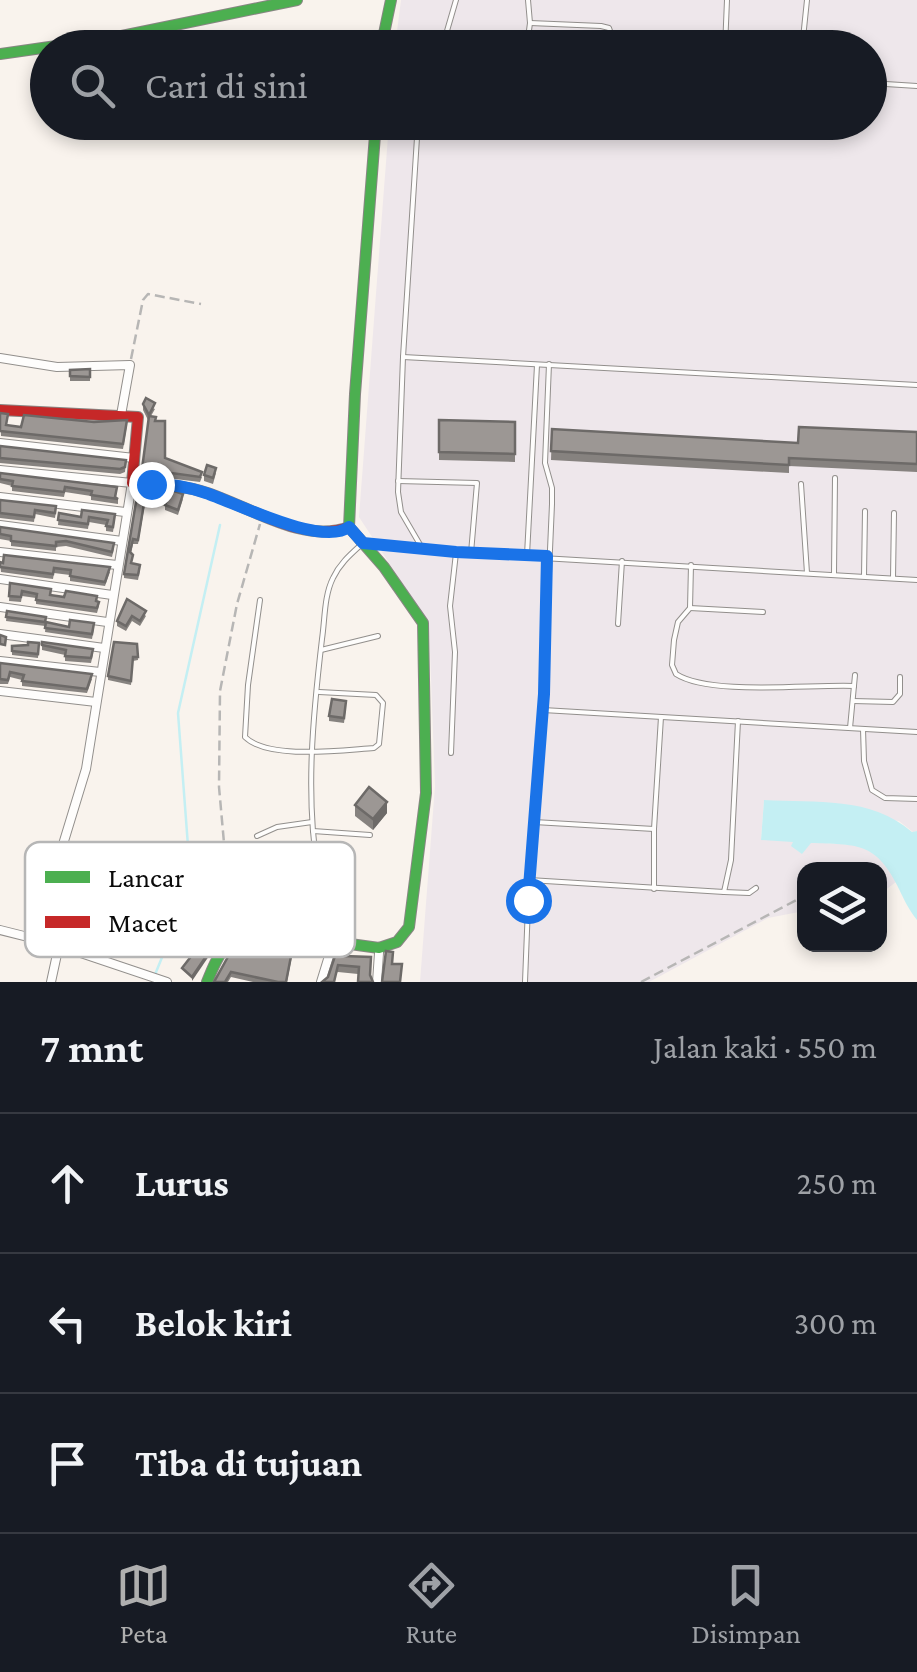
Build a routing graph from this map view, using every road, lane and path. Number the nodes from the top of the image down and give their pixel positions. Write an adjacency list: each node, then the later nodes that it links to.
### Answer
1 (297, 0): 8 (street)
2 (392, 0): 9 (street)
3 (456, 0): 10 (lane)
4 (528, 0): 7 (lane)
5 (727, 0): 13 (lane)
6 (808, 0): 14 (lane)
7 (530, 23): 11 (lane); 12 (lane)
8 (151, 30)
9 (385, 30)
10 (447, 30)
11 (529, 30)
12 (609, 30)
13 (725, 30)
14 (804, 30)
15 (30, 50): 16 (street)
16 (0, 54)
17 (887, 84): 18 (lane)
18 (917, 86)
19 (375, 140): 43 (street)
20 (417, 140): 22 (lane)
21 (201, 304): 26 (path)
22 (403, 357): 24 (lane); 34 (lane)
23 (0, 358): 26 (street)
24 (537, 364): 25 (lane); 50 (lane)
25 (549, 364): 27 (lane); 51 (lane)
26 (130, 365): 29 (street)
27 (917, 385)
28 (0, 410): 29 (street)
29 (121, 415): 31 (street)
30 (0, 443): 31 (street)
31 (134, 458): 35 (street)
32 (0, 470): 35 (street)
33 (835, 478): 56 (lane)
34 (398, 481): 46 (lane); 49 (lane)
35 (132, 483): 39 (street); 40 (street)
36 (801, 484): 55 (lane)
37 (0, 497): 39 (street)
38 (865, 511): 57 (lane)
39 (125, 512): 44 (street)
40 (257, 513): 43 (street); 97 (path)
41 (894, 513): 58 (lane)
42 (0, 525): 44 (street)
43 (349, 527): 45 (street)
44 (122, 541): 53 (street)
45 (363, 543): 46 (lane); 71 (lane); 107 (street)
46 (422, 548): 48 (lane)
47 (0, 552): 53 (street)
48 (456, 552): 49 (lane); 88 (lane)
49 (471, 553): 50 (lane)
50 (527, 555): 51 (lane)
51 (547, 556): 52 (lane); 81 (lane)
52 (622, 560): 54 (lane); 67 (lane)
53 (117, 565): 61 (street)
54 (691, 565): 55 (lane); 64 (lane)
55 (807, 572): 56 (lane)
56 (834, 574): 57 (lane)
57 (864, 576): 58 (lane)
58 (892, 578): 60 (lane)
59 (0, 579): 61 (street)
60 (917, 580)
61 (112, 595): 66 (street)
62 (260, 600): 87 (lane)
63 (0, 606): 66 (street)
64 (690, 608): 65 (lane); 76 (lane)
65 (763, 612)
66 (107, 622): 70 (street)
67 (618, 624)
68 (0, 634): 70 (street)
69 (378, 636): 71 (lane)
70 (104, 648): 73 (street)
71 (321, 650): 78 (lane)
72 (0, 661): 73 (street)
73 (100, 672): 80 (street)
74 (855, 675): 76 (lane)
75 (900, 677): 79 (lane)
76 (854, 686): 79 (lane)
77 (0, 691): 80 (street)
78 (317, 692): 87 (lane); 87 (lane)
79 (853, 701): 84 (lane)
80 (96, 702): 96 (street)
81 (543, 710): 82 (lane); 91 (lane)
82 (661, 717): 83 (lane); 92 (lane)
83 (738, 721): 84 (lane); 102 (lane)
84 (850, 728): 85 (lane)
85 (863, 729): 86 (lane); 89 (lane)
86 (917, 732)
87 (312, 752): 90 (lane)
88 (450, 753)
89 (917, 799)
90 (312, 822): 93 (lane); 95 (lane)
91 (532, 822): 92 (lane); 99 (lane)
92 (654, 829): 101 (lane)
93 (313, 831): 94 (lane); 98 (lane)
94 (370, 835)
95 (257, 836)
96 (64, 842)
97 (224, 842)
98 (314, 842)
99 (529, 880): 101 (lane); 117 (lane)
100 (756, 888): 102 (lane)
101 (654, 889): 102 (lane)
102 (724, 892)
103 (797, 900): 118 (path)
104 (0, 930): 105 (street)
105 (25, 934)
106 (355, 950): 107 (street)
107 (379, 953): 116 (street)
108 (56, 957): 113 (street)
109 (93, 957): 112 (street)
110 (218, 957): 114 (street)
111 (329, 957): 115 (street)
112 (163, 981)
113 (50, 982)
114 (207, 982)
115 (322, 982)
116 (376, 982)
117 (525, 982)
118 (641, 982)

